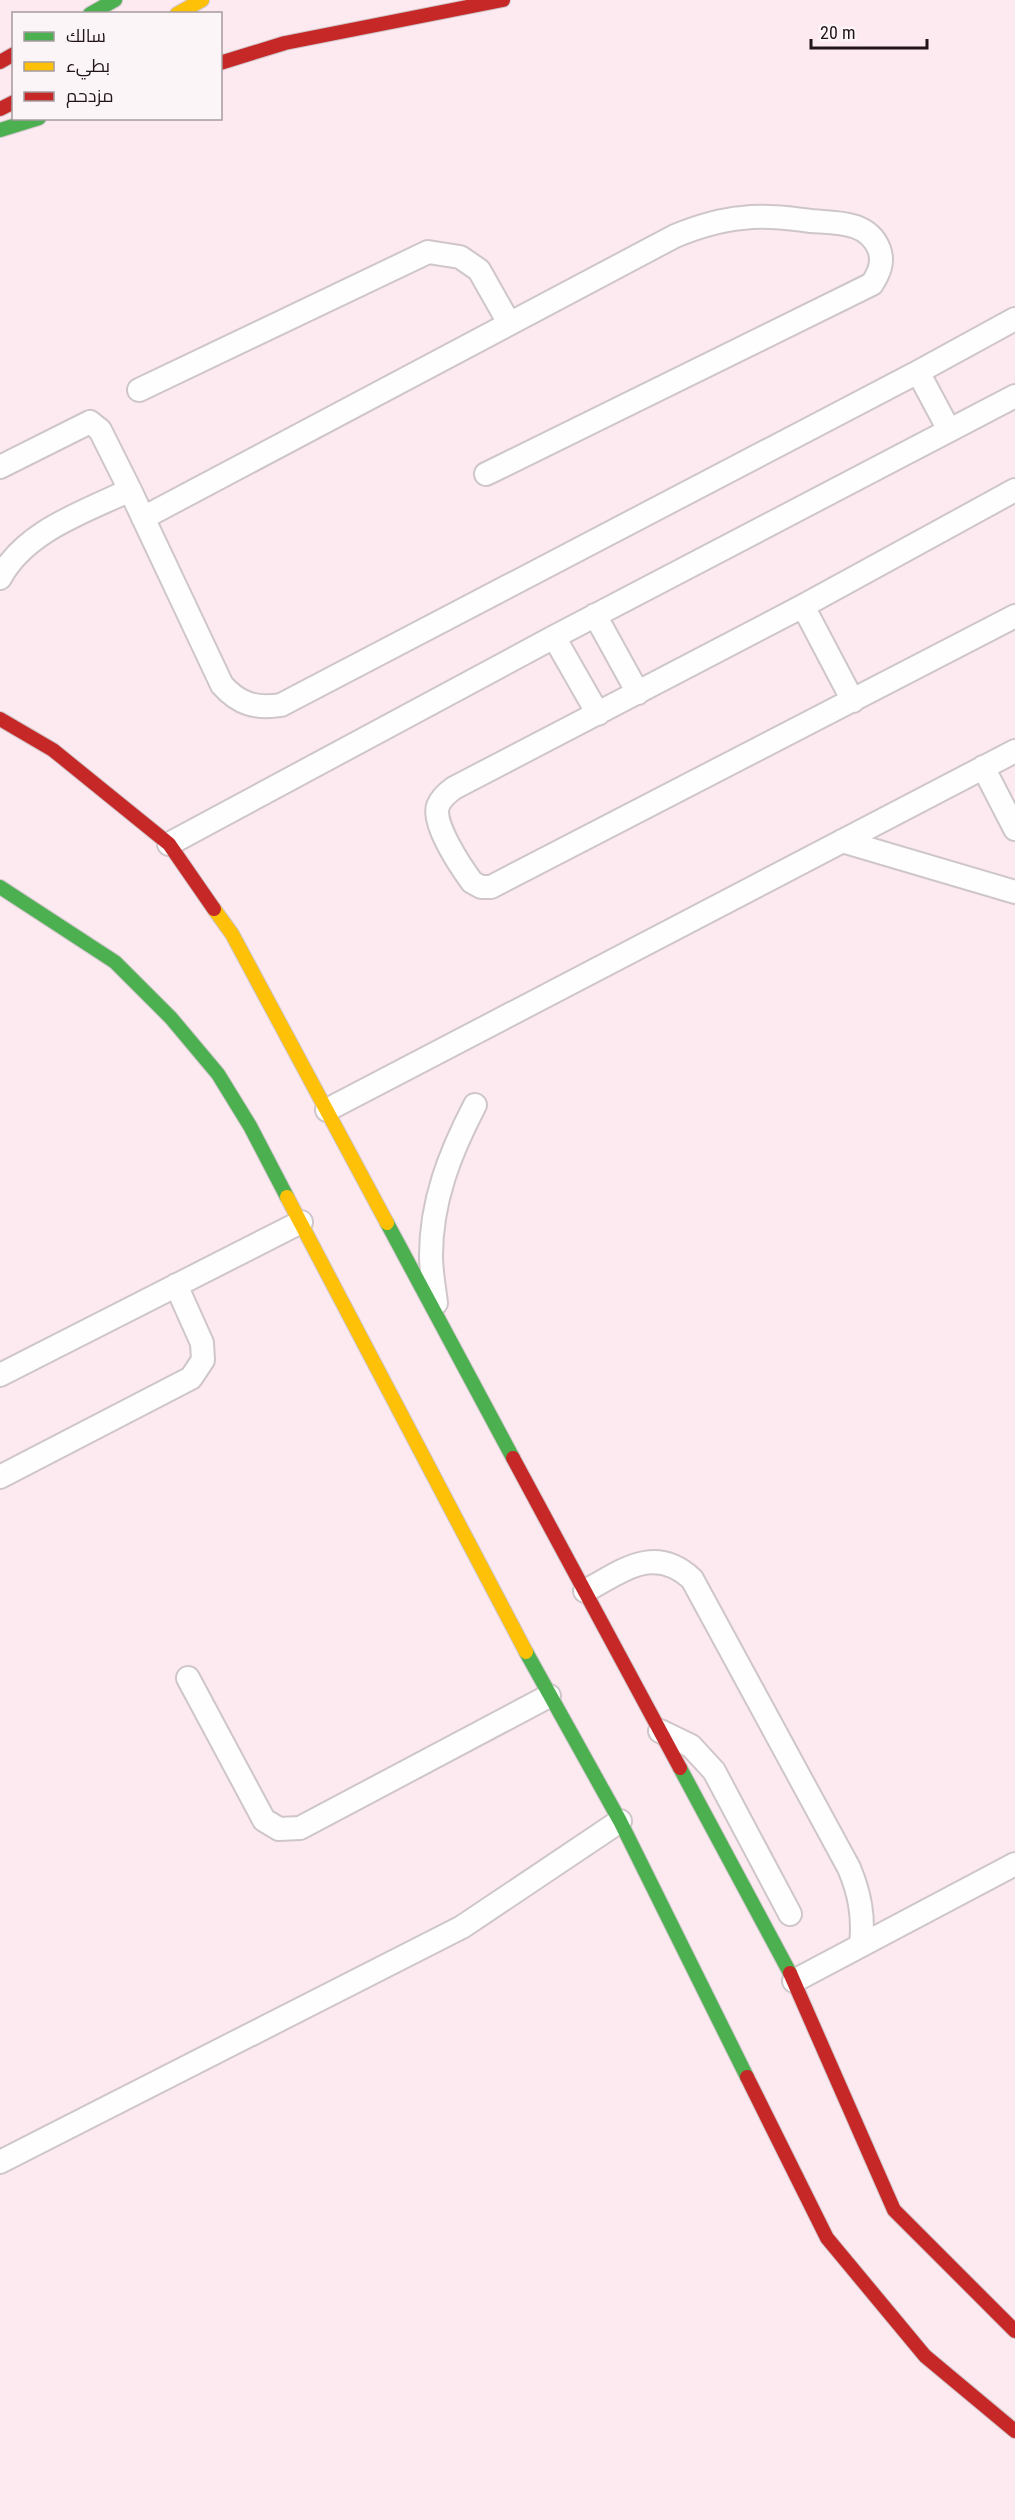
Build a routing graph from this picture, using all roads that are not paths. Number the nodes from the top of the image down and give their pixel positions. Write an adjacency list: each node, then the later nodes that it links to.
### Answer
1 (115, 0): 4 (main road)
2 (202, 0): 5 (main road)
3 (503, 0): 6 (main road)
4 (94, 12)
5 (181, 12)
6 (222, 62)
7 (32, 120): 8 (main road)
8 (0, 130)
9 (1015, 319): 11 (lane)
10 (509, 323): 12 (lane); 16 (lane); 19 (lane)
11 (918, 372): 14 (lane); 19 (lane)
12 (139, 390)
13 (1015, 396): 14 (lane)
14 (949, 430): 22 (lane)
15 (0, 467): 17 (lane)
16 (486, 474)
17 (130, 490): 19 (lane); 20 (lane)
18 (1015, 490): 21 (lane)
19 (143, 518)
20 (0, 578)
21 (803, 606): 25 (lane); 26 (lane)
22 (595, 615): 24 (lane); 25 (lane)
23 (1015, 616): 26 (lane)
24 (554, 637): 27 (lane); 33 (lane)
25 (638, 693): 27 (lane)
26 (853, 701): 27 (lane)
27 (598, 714)
28 (0, 719): 33 (main road)
29 (1015, 751): 30 (lane)
30 (983, 767): 31 (lane); 32 (lane)
31 (1015, 829)
32 (842, 841): 35 (lane); 37 (lane)
33 (169, 844): 37 (main road)
34 (0, 887): 38 (main road)
35 (1015, 892)
36 (475, 1105): 40 (lane)
37 (327, 1110): 40 (main road)
38 (302, 1222): 39 (lane); 45 (main road)
39 (176, 1285): 41 (lane); 42 (lane)
40 (438, 1316): 43 (main road)
41 (0, 1375)
42 (0, 1477)
43 (585, 1591): 46 (main road); 50 (lane)
44 (188, 1678): 45 (lane)
45 (549, 1696): 47 (main road)
46 (660, 1731): 49 (lane); 51 (main road)
47 (620, 1821): 52 (lane); 54 (main road)
48 (1015, 1864): 50 (lane)
49 (790, 1914)
50 (861, 1945): 51 (lane)
51 (794, 1980): 53 (main road)
52 (0, 2162)
53 (1015, 2331)
54 (1015, 2431)

